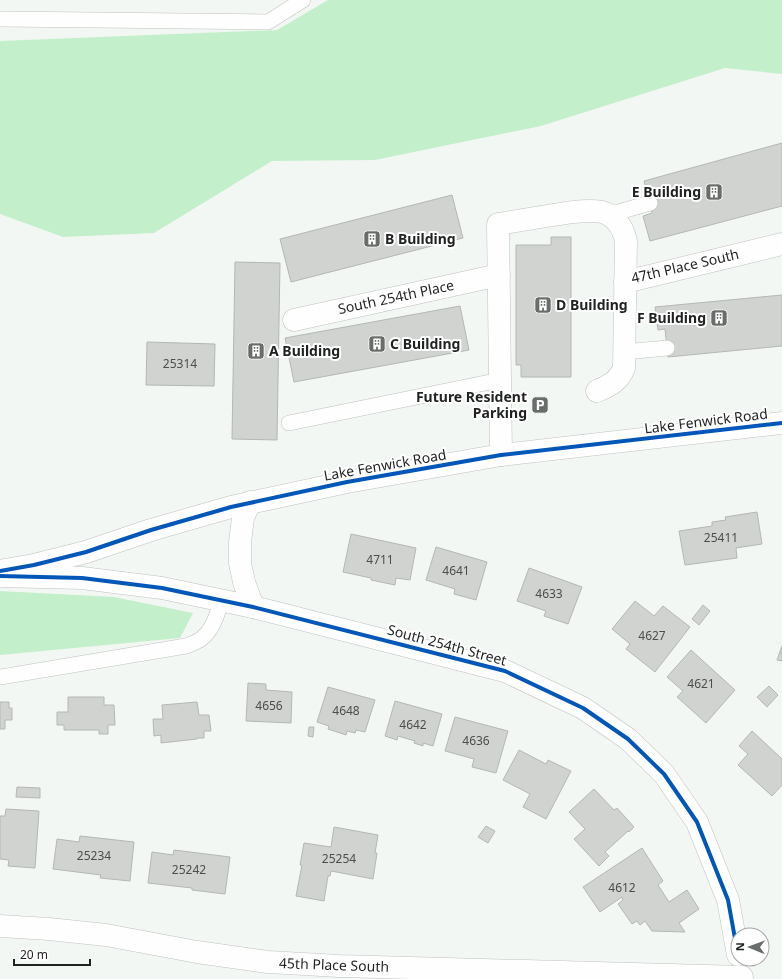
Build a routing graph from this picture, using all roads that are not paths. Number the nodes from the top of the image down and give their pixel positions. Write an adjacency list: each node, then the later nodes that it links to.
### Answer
1 (303, 0): 2 (lane)
2 (0, 19)
3 (650, 203): 4 (lane)
4 (608, 215): 6 (street); 7 (street, 47th Place South)
5 (782, 244): 7 (street, 47th Place South)
6 (499, 275): 8 (street, South 254th Place); 11 (street)
7 (626, 282): 10 (street)
8 (294, 320)
9 (667, 348): 10 (lane)
10 (624, 352): 12 (street)
11 (500, 380): 13 (lane); 15 (street)
12 (597, 391)
13 (289, 423)
14 (782, 424): 15 (street, Lake Fenwick Road)
15 (501, 455): 16 (street, Lake Fenwick Road)
16 (250, 502): 17 (street, Lake Fenwick Road); 20 (street)
17 (0, 571)
18 (0, 576): 19 (street, South 254th Street)
19 (221, 600): 20 (street, South 254th Street); 21 (lane)
20 (253, 607): 23 (street, South 254th Street)
21 (0, 677)
22 (0, 926): 24 (street, 45th Place South)
23 (733, 927)
24 (741, 972)

